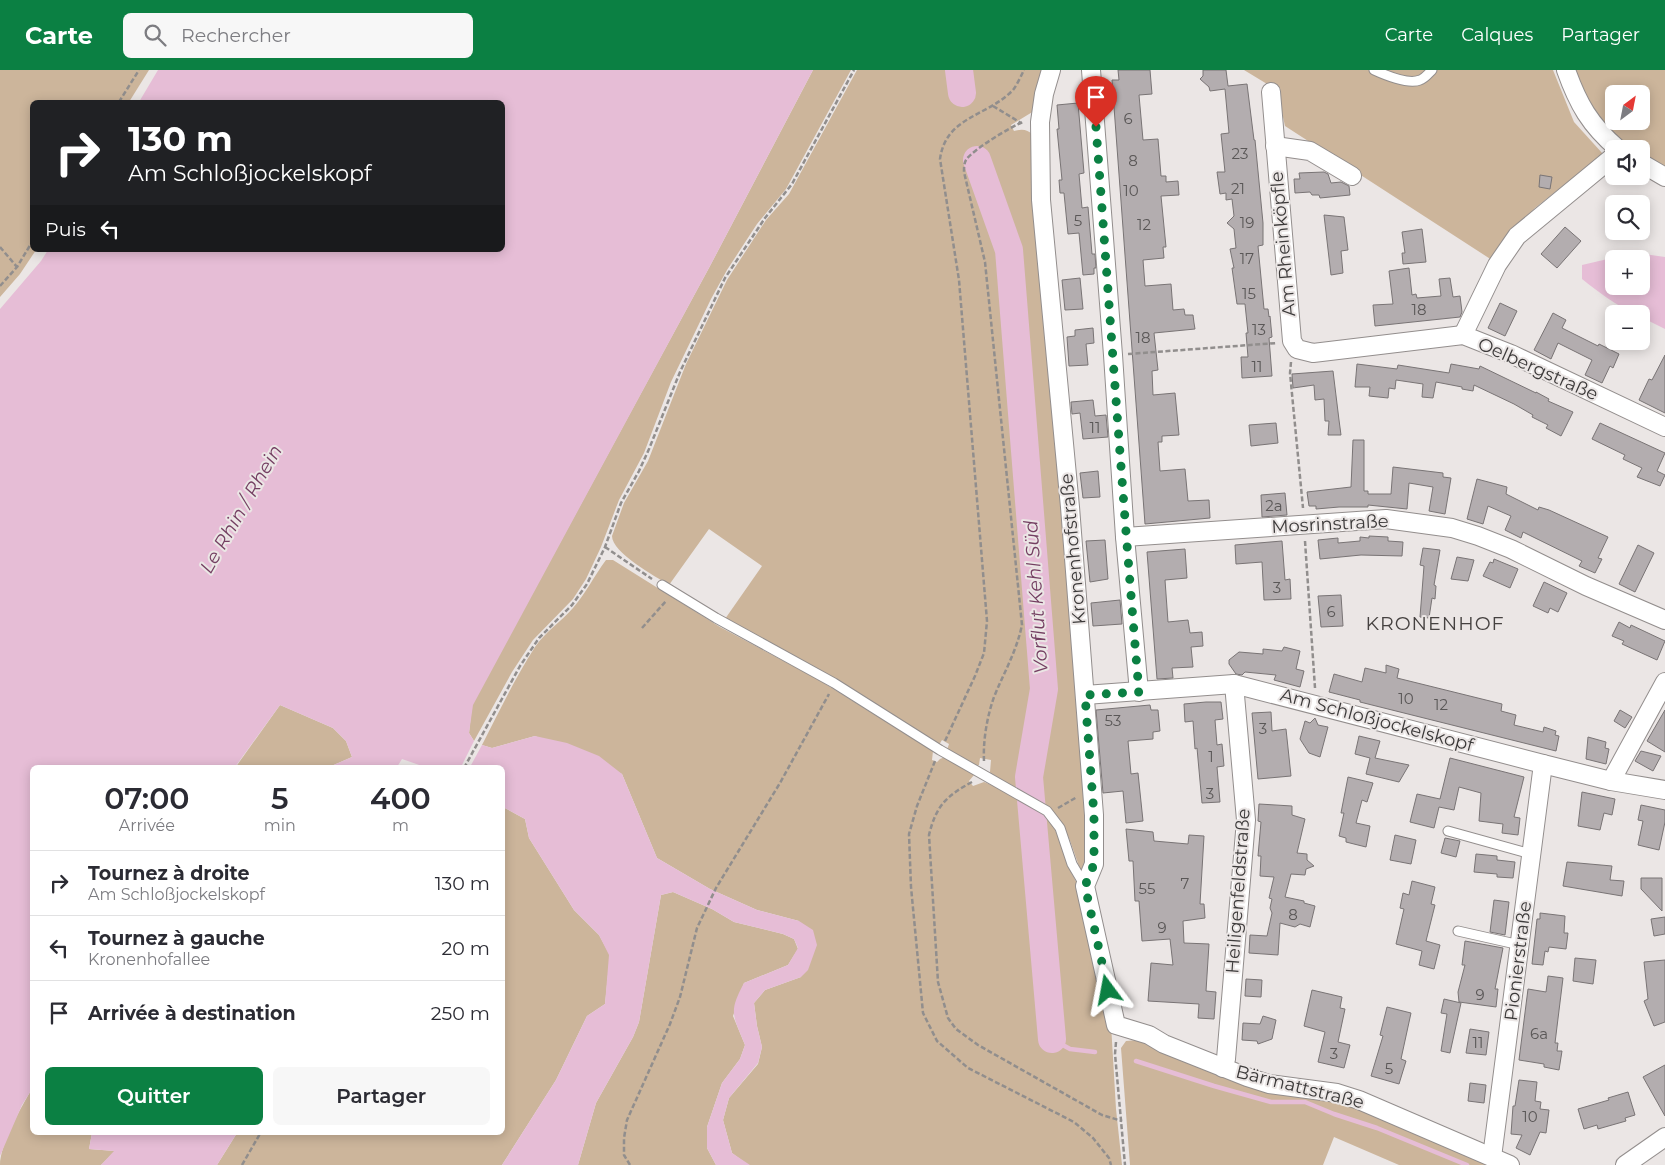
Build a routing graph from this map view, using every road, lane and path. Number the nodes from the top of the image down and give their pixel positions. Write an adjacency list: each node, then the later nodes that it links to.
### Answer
1 (139, 70): 10 (path)
2 (854, 70): 29 (path)
3 (1024, 70): 11 (path)
4 (1051, 70): 38 (street, Kronenhofstraße)
5 (1091, 70): 26 (street)
6 (1374, 70): 7 (lane)
7 (1432, 70)
8 (1566, 70): 14 (street)
9 (1271, 92): 15 (street, Am Rheinköpfle)
10 (120, 100)
11 (993, 106): 12 (path); 39 (path)
12 (1021, 123)
13 (1012, 126): 42 (path)
14 (1608, 140)
15 (1275, 146): 18 (street, Am Rheinköpfle); 25 (street, Am Rheinköpfle)
16 (1605, 163): 24 (street)
17 (1650, 169): 19 (street)
18 (1352, 176)
19 (1665, 178)
20 (30, 245): 22 (path)
21 (0, 247): 22 (path)
22 (17, 267): 23 (path)
23 (0, 286)
24 (1463, 335): 25 (street, Oelbergstraße); 27 (street, Oelbergstraße)
25 (1292, 341): 26 (path)
26 (1114, 355): 28 (street)
27 (1665, 427)
28 (1125, 537): 32 (street, Mosrinstraße); 37 (street)
29 (605, 547): 30 (path); 41 (path)
30 (662, 585): 31 (lane)
31 (674, 593): 33 (path); 35 (lane)
32 (1665, 620)
33 (642, 628)
34 (1665, 682): 43 (street)
35 (834, 683): 39 (lane); 59 (path)
36 (1234, 684): 37 (street, Am Schloßjockelskopf); 40 (street, Am Schloßjockelskopf); 53 (street, Heiligenfeldstraße)
37 (1139, 692): 38 (street, Am Schloßjockelskopf)
38 (1085, 695): 45 (street, Kronenhofstraße)
39 (940, 750): 42 (lane); 60 (path)
40 (1543, 764): 43 (street, Am Schloßjockelskopf); 48 (street, Pionierstraße)
41 (466, 765)
42 (984, 775): 46 (lane); 54 (path)
43 (1611, 781): 44 (street, Am Schloßjockelskopf)
44 (1665, 790)
45 (1092, 792): 46 (path); 49 (street, Kronenhofstraße)
46 (1044, 809): 49 (lane)
47 (1448, 832): 48 (lane)
48 (1531, 854): 51 (street, Pionierstraße)
49 (1085, 886): 52 (street)
50 (1458, 931): 51 (lane)
51 (1520, 945): 57 (street, Pionierstraße)
52 (1116, 1025): 53 (street, Bärmattstraße); 54 (path)
53 (1223, 1068): 57 (street, Bärmattstraße)
54 (1122, 1121): 61 (path)
55 (260, 1135): 58 (path)
56 (1665, 1137): 63 (street)
57 (1492, 1157): 62 (street, Bärmattstraße)
58 (242, 1165)
59 (630, 1165)
60 (1111, 1165)
61 (1126, 1165)
62 (1510, 1165)
63 (1625, 1165)

